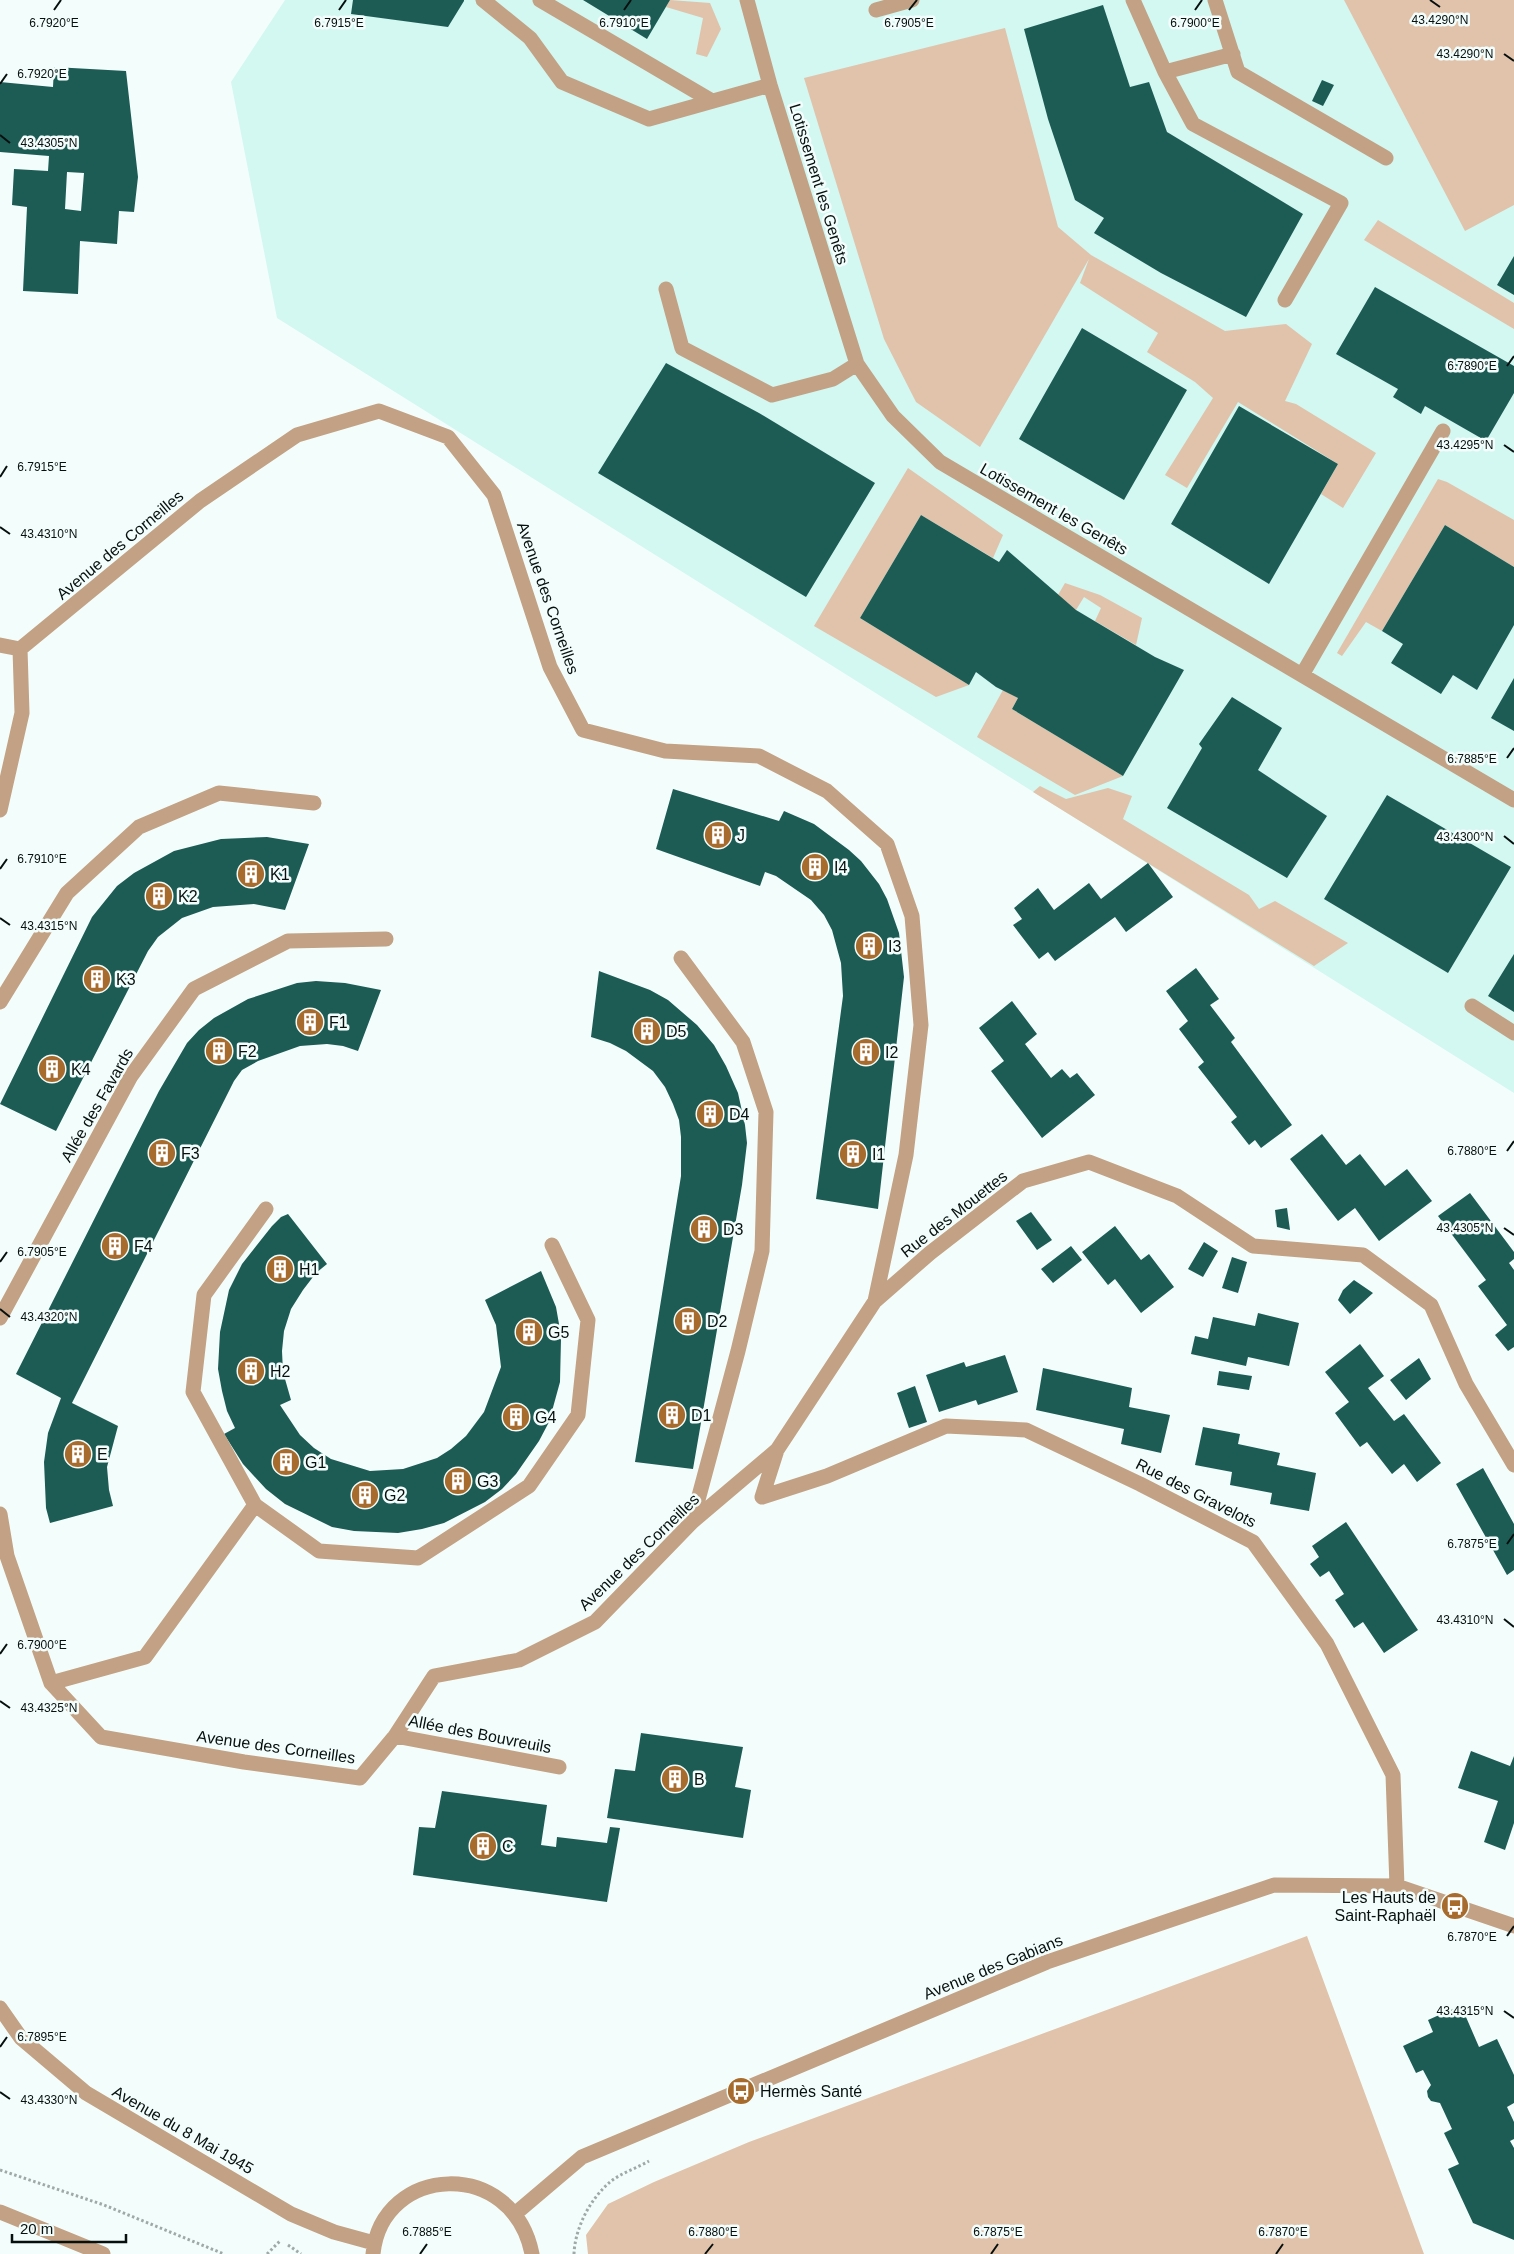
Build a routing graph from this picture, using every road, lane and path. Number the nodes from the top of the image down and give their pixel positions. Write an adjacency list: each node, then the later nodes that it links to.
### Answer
1 (483, 0): 11 (street)
2 (540, 0): 11 (street)
3 (747, 0): 10 (street, Lotissement les Genêts)
4 (912, 0): 7 (street)
5 (1133, 0): 9 (street)
6 (1215, 0): 8 (street)
7 (876, 10)
8 (1232, 54): 9 (street); 12 (street)
9 (1165, 72): 14 (street)
10 (770, 85): 11 (street); 15 (street, Lotissement les Genêts)
11 (712, 101)
12 (1386, 158)
13 (666, 289): 15 (street)
14 (1285, 300)
15 (857, 364): 19 (street, Lotissement les Genêts)
16 (1444, 431): 19 (street)
17 (0, 645): 18 (street)
18 (20, 649): 22 (street); 30 (street, Avenue des Corneilles)
19 (1302, 675): 20 (street, Lotissement les Genêts)
20 (1514, 800)
21 (314, 803): 25 (street)
22 (0, 810)
23 (386, 939): 31 (street, Allée des Favards)
24 (681, 958): 37 (street)
25 (0, 1002)
26 (1472, 1006): 27 (street)
27 (1514, 1033)
28 (266, 1209): 35 (street)
29 (552, 1245): 35 (street)
30 (875, 1301): 32 (street, Rue des Mouettes); 33 (street, Rue des Mouettes)
31 (0, 1318)
32 (777, 1450): 34 (street, Rue des Mouettes); 37 (street, Avenue des Corneilles)
33 (1514, 1465)
34 (762, 1498): 41 (street, Rue des Gravelots)
35 (255, 1505): 38 (street)
36 (0, 1514): 38 (street, Avenue des Corneilles)
37 (692, 1522): 39 (street, Avenue des Corneilles)
38 (51, 1683): 39 (street, Avenue des Corneilles)
39 (395, 1736): 40 (street, Allée des Bouvreuils)
40 (559, 1767)
41 (1397, 1886): 42 (street, Avenue des Gabians); 47 (street, Avenue des Gabians)
42 (1514, 1926)
43 (0, 2008): 49 (street, Avenue du 8 Mai 1945)
44 (657, 2157): 54 (path)
45 (0, 2170): 51 (path)
46 (0, 2212): 50 (street)
47 (516, 2213): 49 (street); 53 (street)
48 (281, 2241): 52 (path)
49 (374, 2249)
50 (103, 2254)
51 (224, 2254)
52 (301, 2254)
53 (532, 2254)
54 (574, 2254)

